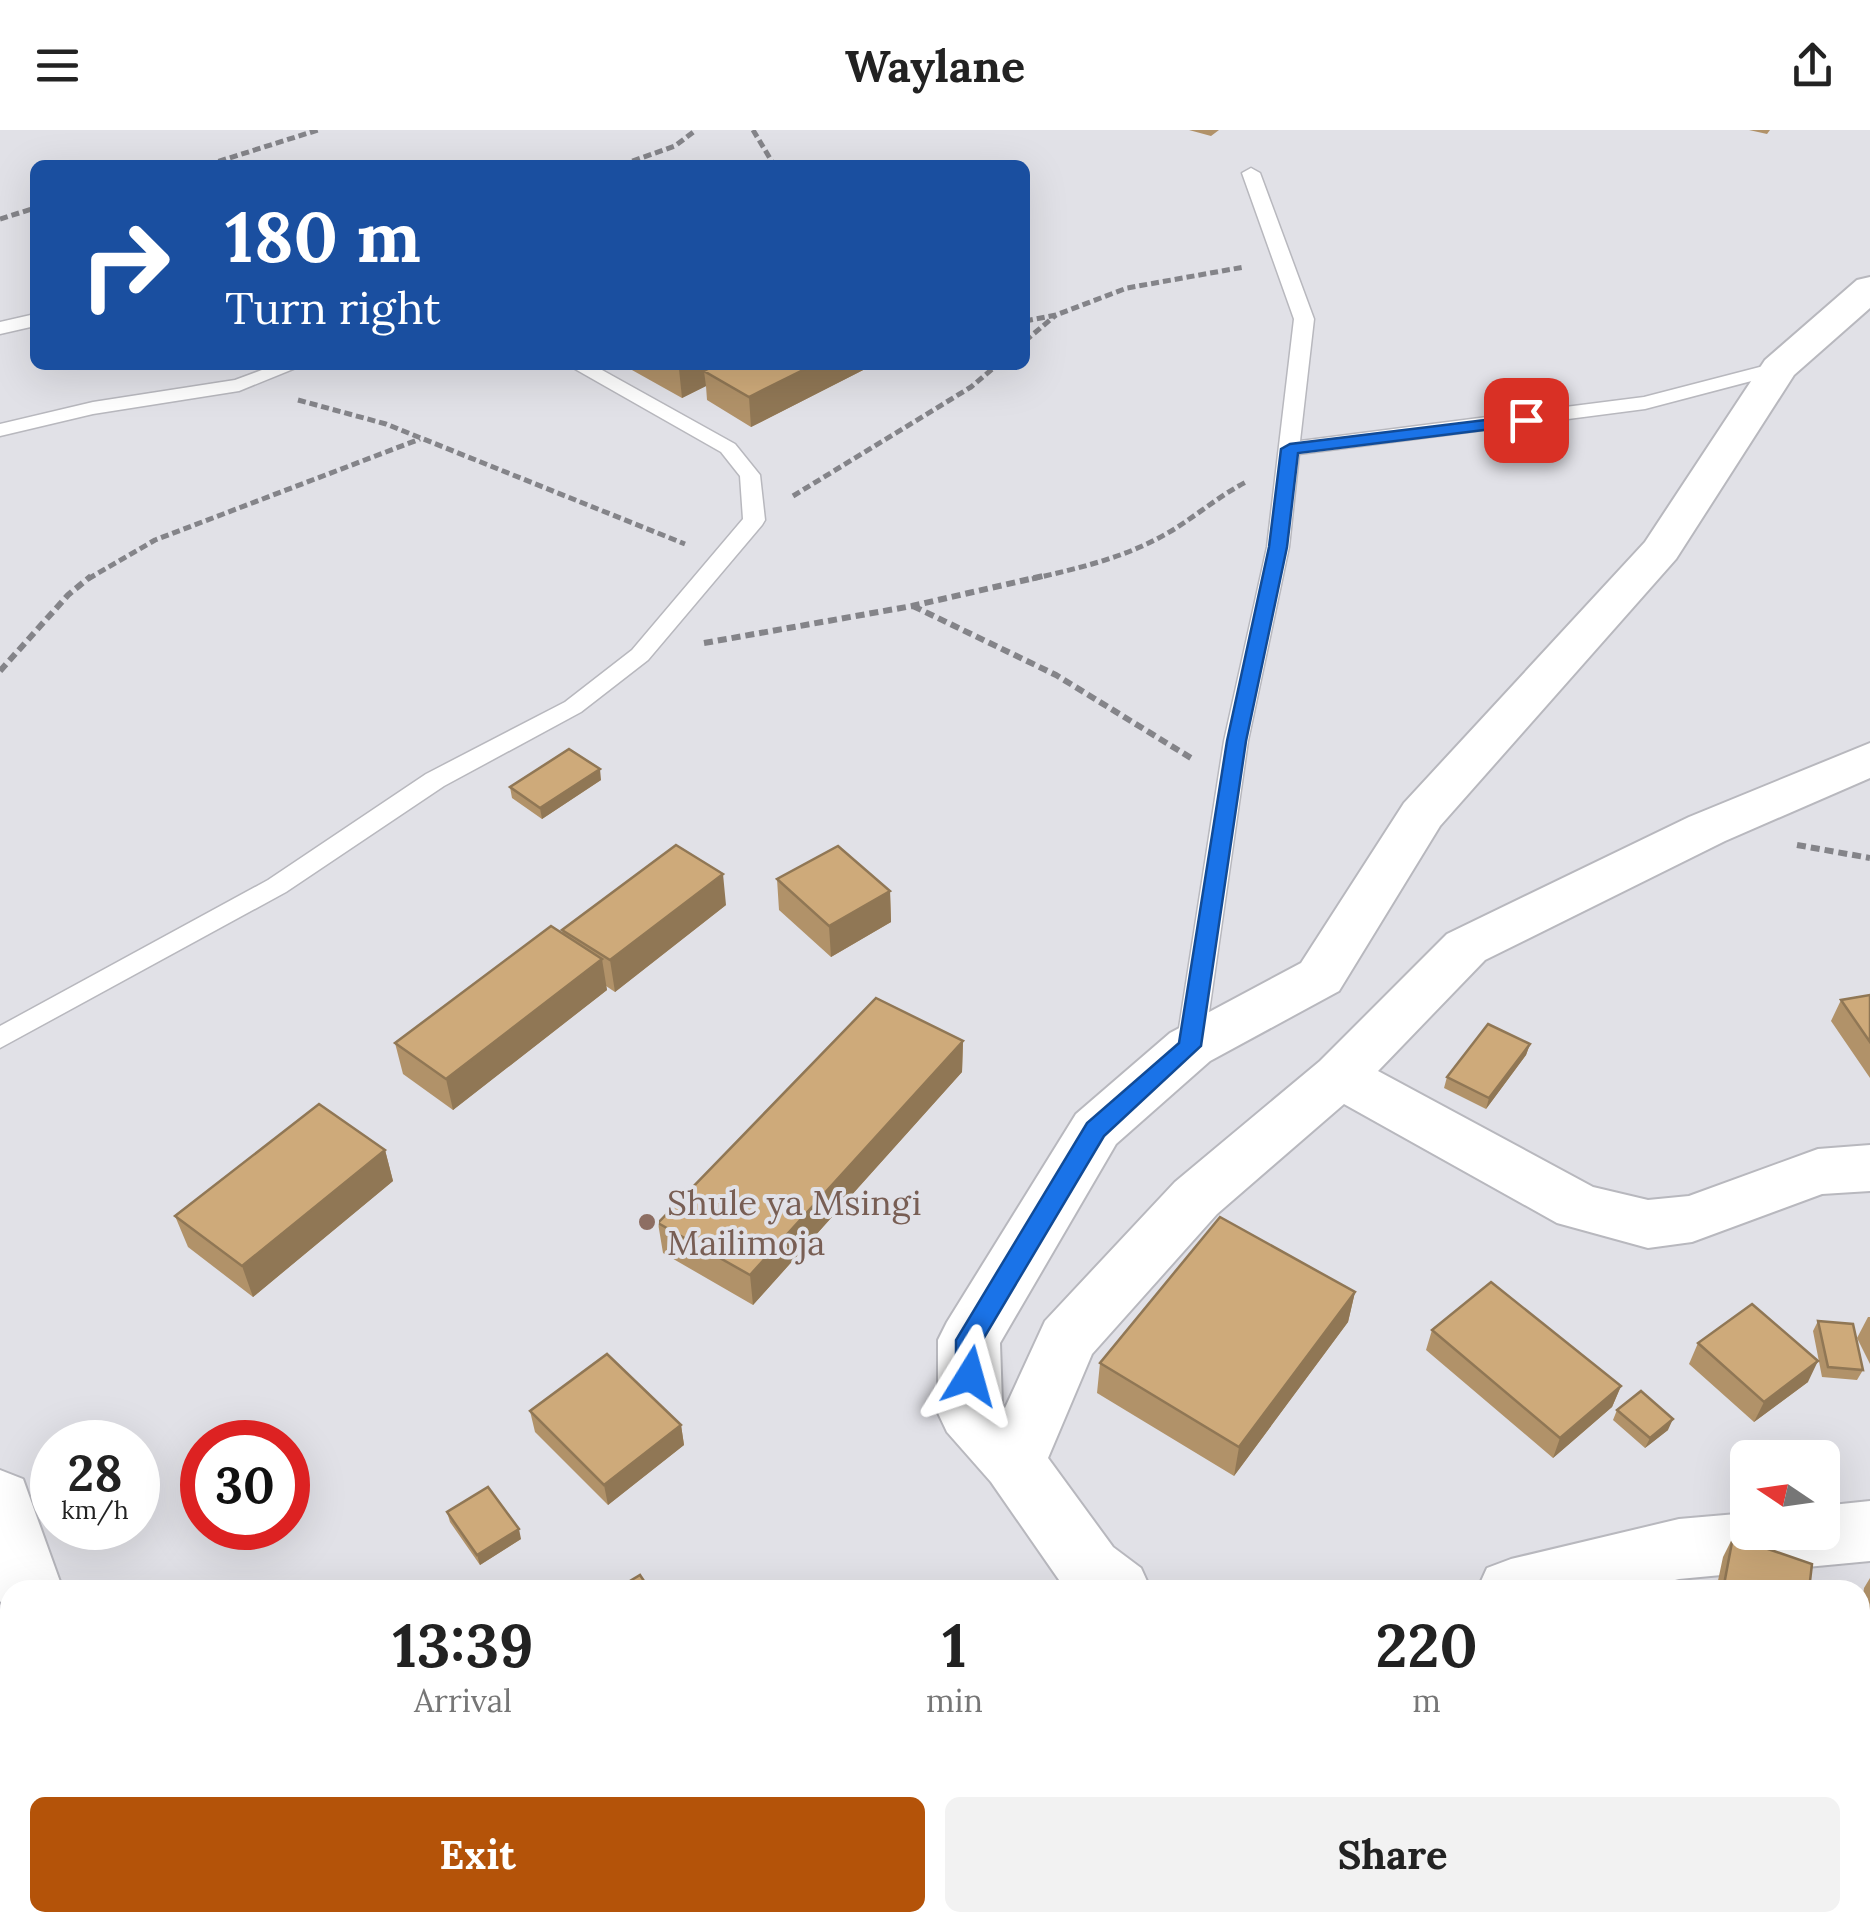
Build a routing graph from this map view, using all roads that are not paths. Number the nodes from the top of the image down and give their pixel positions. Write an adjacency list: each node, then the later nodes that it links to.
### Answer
1 (1251, 173): 9 (lane)
2 (1860, 307): 5 (street)
3 (30, 321): 4 (lane)
4 (0, 328)
5 (1779, 368): 9 (lane); 12 (street)
6 (279, 370): 8 (lane)
7 (587, 370): 11 (lane)
8 (0, 430)
9 (1289, 455): 12 (lane)
10 (1870, 758): 13 (street)
11 (0, 1038)
12 (1190, 1046): 15 (street)
13 (1340, 1076): 14 (street); 15 (street)
14 (1870, 1168)
15 (1014, 1462): 19 (street)
16 (0, 1499): 18 (street)
17 (1870, 1531): 20 (street)
18 (26, 1580)
19 (1104, 1580)
20 (1553, 1580)

